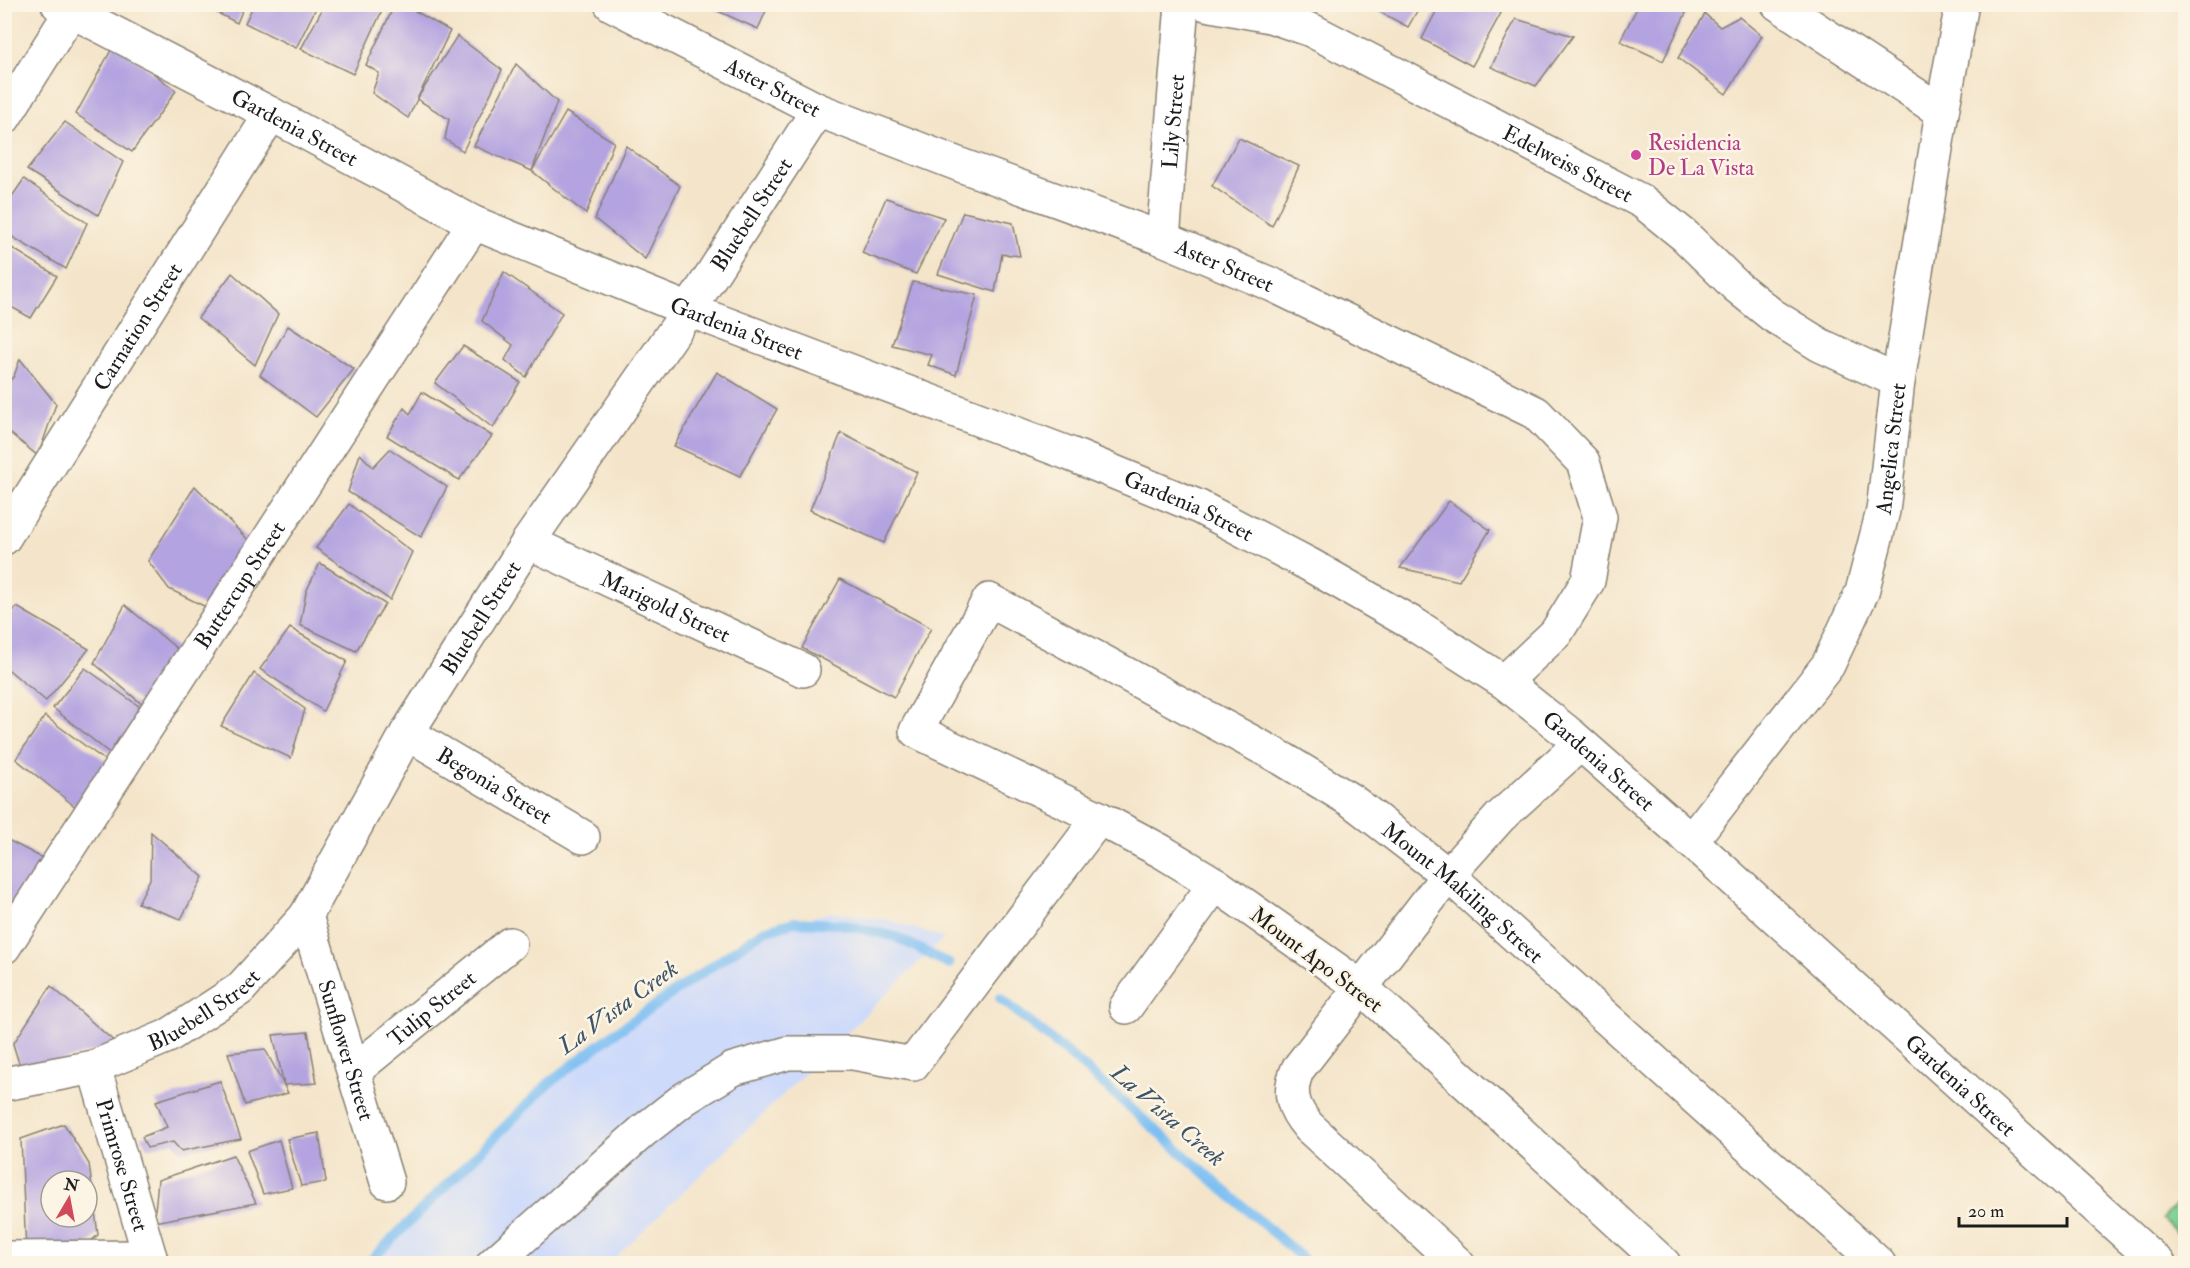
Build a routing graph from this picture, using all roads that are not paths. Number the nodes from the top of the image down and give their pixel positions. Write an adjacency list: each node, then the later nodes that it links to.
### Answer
1 (611, 4): 7 (street, Aster Street)
2 (1182, 4): 12 (street, Lily Street)
3 (1206, 4): 14 (street, Edelweiss Street)
4 (1778, 4): 8 (street)
5 (1962, 4): 8 (street, Angelica Street)
6 (64, 9): 9 (street, Gardenia Street); 10 (street)
7 (818, 110): 12 (street, Aster Street); 13 (street, Bluebell Street)
8 (1942, 112): 14 (street, Angelica Street)
9 (271, 114): 11 (street, Gardenia Street); 15 (street, Carnation Street)
10 (4, 118)
11 (474, 223): 13 (street, Gardenia Street); 29 (street, Buttercup Street)
12 (1163, 239): 19 (street, Aster Street)
13 (689, 310): 16 (street, Bluebell Street); 19 (street, Gardenia Street)
14 (1898, 381): 24 (street, Angelica Street)
15 (4, 538)
16 (528, 542): 18 (street, Marigold Street); 20 (street, Bluebell Street)
17 (989, 600): 22 (street, Mount Apo Street); 25 (street, Mount Makiling Street)
18 (803, 670)
19 (1504, 682): 21 (street, Gardenia Street)
20 (407, 734): 23 (street, Begonia Street); 27 (street, Bluebell Street)
21 (1580, 744): 24 (street, Gardenia Street); 25 (street)
22 (1099, 818): 26 (street, Mount Apo Street); 38 (street)
23 (583, 837)
24 (1691, 841): 42 (street, Gardenia Street)
25 (1448, 875): 30 (street); 41 (street, Mount Makiling Street)
26 (1215, 884): 30 (street, Mount Apo Street); 31 (street)
27 (306, 916): 32 (street, Bluebell Street); 33 (street, Sunflower Street)
28 (510, 945): 33 (street, Tulip Street)
29 (4, 947)
30 (1361, 987): 39 (street); 40 (street, Mount Apo Street)
31 (1126, 1007)
32 (94, 1067): 34 (street, Bluebell Street); 37 (street, Primrose Street)
33 (354, 1071): 35 (street, Sunflower Street)
34 (4, 1084)
35 (387, 1182)
36 (4, 1258): 37 (street)
37 (151, 1260)
38 (493, 1263)
39 (1458, 1263)
40 (1664, 1263)
41 (1879, 1263)
42 (2159, 1263)

